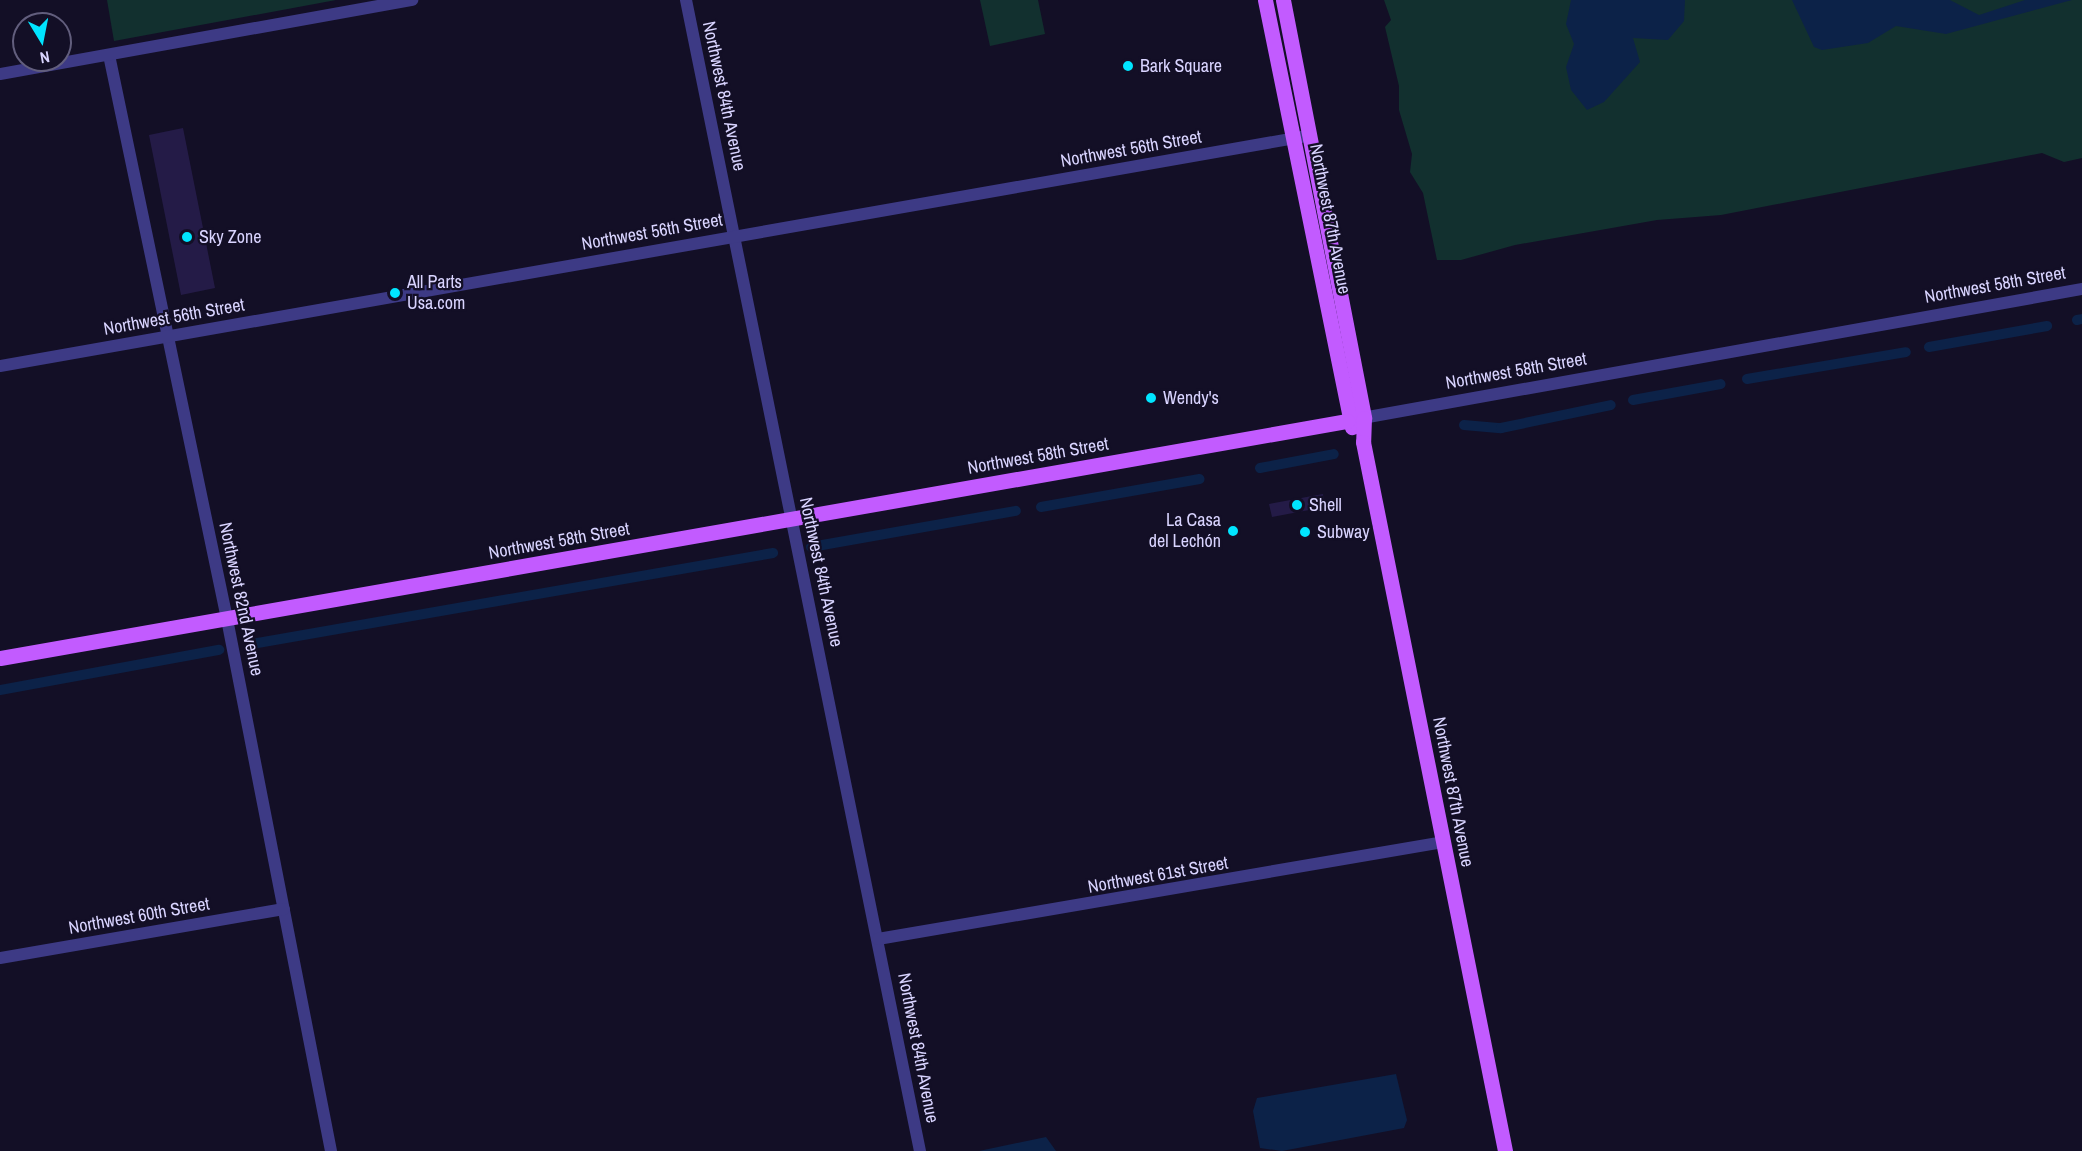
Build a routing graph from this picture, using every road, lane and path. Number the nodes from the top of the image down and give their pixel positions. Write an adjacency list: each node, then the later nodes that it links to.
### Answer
1 (412, 0): 5 (street)
2 (686, 0): 9 (street, Northwest 84th Avenue)
3 (1265, 0): 8 (main road, Northwest 87th Avenue)
4 (1283, 0): 7 (main road, Northwest 87th Avenue)
5 (109, 55): 6 (street); 11 (street, Northwest 82nd Avenue)
6 (0, 74)
7 (1311, 134): 8 (street, Northwest 56th Street); 13 (main road, Northwest 87th Avenue)
8 (1295, 138): 9 (street, Northwest 56th Street); 14 (main road, Northwest 87th Avenue)
9 (734, 236): 11 (street, Northwest 56th Street); 16 (street, Northwest 84th Avenue)
10 (2082, 290): 13 (street, Northwest 58th Street)
11 (168, 336): 12 (street, Northwest 56th Street); 17 (street, Northwest 82nd Avenue)
12 (0, 366)
13 (1364, 418): 14 (street, Northwest 58th Street); 15 (main road, Northwest 87th Avenue)
14 (1347, 421): 15 (main road, Northwest 87th Avenue); 16 (main road, Northwest 58th Street)
15 (1363, 442): 19 (main road, Northwest 87th Avenue)
16 (791, 519): 17 (main road, Northwest 58th Street); 21 (street, Northwest 84th Avenue)
17 (227, 619): 18 (main road, Northwest 58th Street); 20 (street, Northwest 82nd Avenue)
18 (0, 658)
19 (1443, 842): 21 (street, Northwest 61st Street); 25 (main road, Northwest 87th Avenue)
20 (284, 909): 22 (street, Northwest 60th Street); 23 (street, Northwest 82nd Avenue)
21 (878, 939): 24 (street, Northwest 84th Avenue)
22 (0, 958)
23 (331, 1151)
24 (920, 1151)
25 (1505, 1151)

